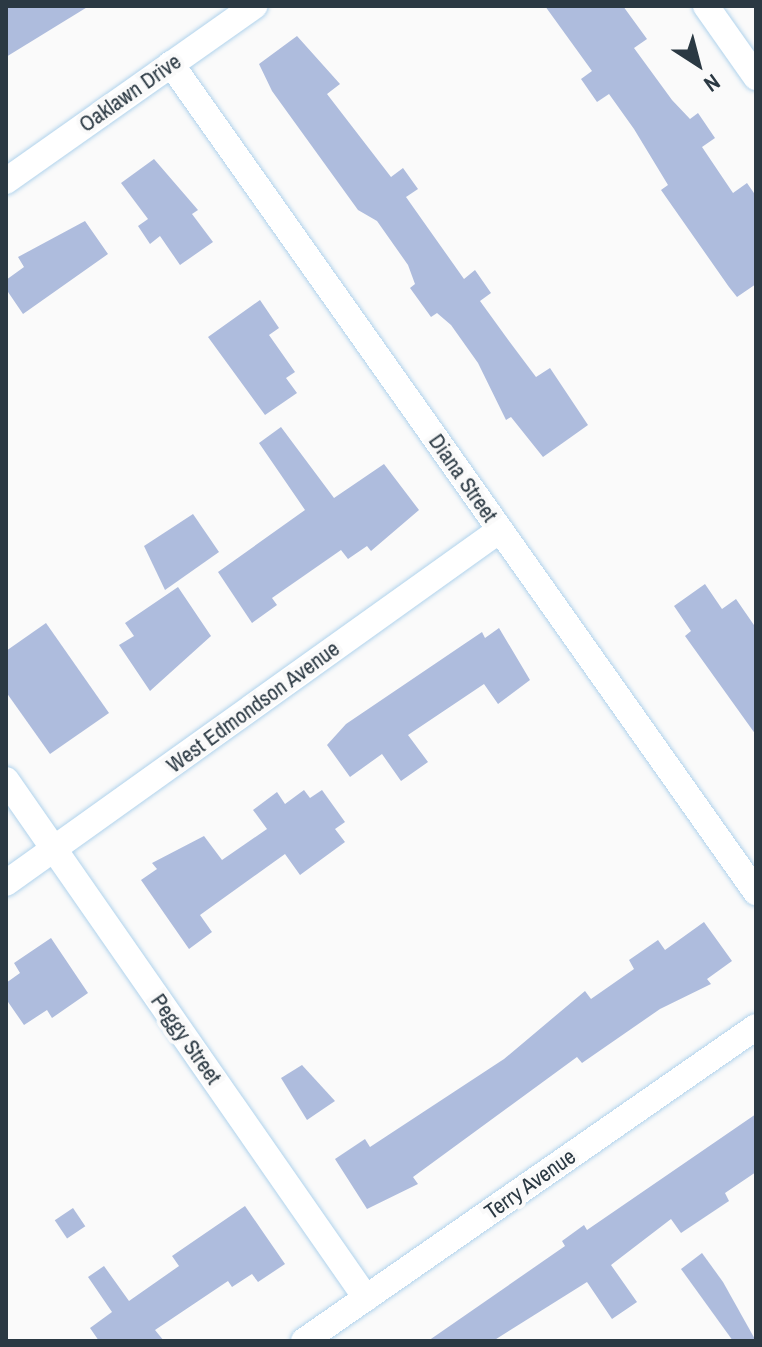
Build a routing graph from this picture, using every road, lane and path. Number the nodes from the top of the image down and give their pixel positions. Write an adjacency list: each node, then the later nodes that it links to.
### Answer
1 (254, 6): 3 (street, Oaklawn Drive)
2 (706, 6): 4 (street)
3 (171, 64): 5 (street, Oaklawn Drive); 6 (street, Diana Street)
4 (756, 77)
5 (6, 181)
6 (500, 530): 8 (street, West Edmondson Avenue); 10 (street, Diana Street)
7 (6, 780): 8 (street, Peggy Street)
8 (54, 849): 9 (street, West Edmondson Avenue); 12 (street, Peggy Street)
9 (6, 883)
10 (756, 892)
11 (756, 1027): 12 (street, Terry Avenue)
12 (366, 1298): 13 (street, Terry Avenue)
13 (304, 1341)

